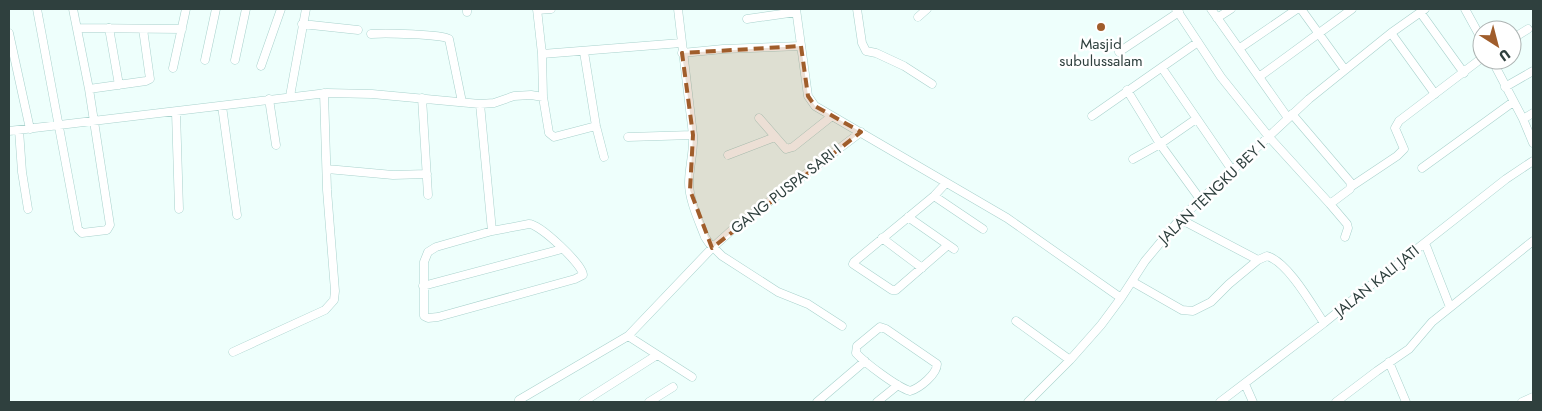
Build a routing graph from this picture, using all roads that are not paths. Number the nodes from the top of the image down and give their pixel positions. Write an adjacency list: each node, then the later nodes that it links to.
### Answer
1 (37, 9): 81 (street)
2 (73, 9): 27 (street)
3 (186, 9): 30 (street)
4 (216, 9): 46 (street)
5 (246, 9): 47 (street)
6 (280, 9): 48 (street)
7 (306, 9): 26 (street)
8 (537, 9): 9 (street); 45 (street)
9 (551, 9)
10 (678, 9): 39 (street)
11 (857, 9): 57 (street)
12 (927, 9): 22 (street)
13 (1211, 9): 24 (street)
14 (1231, 9): 24 (street)
15 (1297, 9): 41 (street)
16 (1301, 9): 37 (street)
17 (1352, 9): 37 (street)
18 (1465, 9): 25 (street)
19 (796, 10): 23 (street); 40 (street)
20 (1423, 10): 34 (street, JALAN TENGKU BEY I); 55 (street)
21 (1178, 11): 38 (street); 43 (street)
22 (918, 17)
23 (747, 18)
24 (1217, 18): 41 (street)
25 (1472, 22)
26 (302, 24): 32 (street); 64 (street)
27 (77, 28): 28 (street); 60 (street)
28 (109, 28): 29 (street); 58 (street)
29 (143, 28): 30 (street); 58 (street)
30 (182, 29): 50 (street)
31 (1528, 29): 35 (street)
32 (358, 30)
33 (9, 33): 83 (street)
34 (1391, 33): 52 (street, JALAN TENGKU BEY I); 63 (street)
35 (1522, 33)
36 (371, 34): 68 (street)
37 (1320, 34): 52 (street); 56 (street)
38 (1198, 42): 51 (street); 90 (street)
39 (681, 43): 42 (street); 44 (street)
40 (801, 46): 44 (street); 74 (street)
41 (1240, 48): 56 (street)
42 (584, 52): 45 (street); 82 (street)
43 (1120, 52)
44 (682, 53): 87 (street)
45 (542, 54): 65 (street)
46 (205, 60)
47 (235, 60)
48 (261, 66)
49 (1472, 66): 55 (street)
50 (173, 68)
51 (1162, 68): 61 (street); 78 (street)
52 (1345, 70): 76 (street, JALAN TENGKU BEY I)
53 (1497, 70): 59 (street)
54 (1533, 72): 59 (street)
55 (1464, 73): 63 (street)
56 (1260, 77): 76 (street)
57 (932, 84)
58 (119, 85): 60 (street)
59 (1505, 87): 69 (street)
60 (89, 90): 80 (street)
61 (1127, 90): 75 (street); 92 (street)
62 (324, 93): 64 (street); 66 (street); 99 (street)
63 (1435, 94): 103 (street)
64 (290, 96): 67 (street)
65 (543, 97): 70 (street); 82 (street)
66 (422, 98): 68 (street); 101 (street)
67 (270, 99): 71 (street); 93 (street)
68 (462, 102): 70 (street)
69 (1513, 102): 79 (street); 98 (street)
70 (480, 104): 114 (street)
71 (222, 106): 72 (street); 110 (street)
72 (176, 112): 80 (street); 109 (street)
73 (1533, 113): 79 (street)
74 (832, 116): 86 (street); 89 (street)
75 (1092, 116)
76 (1290, 116): 90 (street, JALAN TENGKU BEY I); 103 (street)
77 (758, 118): 89 (street)
78 (1196, 119): 92 (street); 100 (street)
79 (1523, 119): 91 (street)
80 (94, 121): 81 (street); 81 (street)
81 (59, 125): 83 (street)
82 (596, 126): 95 (street)
83 (30, 128): 84 (street)
84 (19, 130): 85 (street); 108 (street)
85 (9, 131)
86 (861, 132): 102 (street); 119 (street, GANG PUSPA SARI I)
87 (693, 135): 88 (street); 119 (street)
88 (628, 137)
89 (775, 137): 94 (street)
90 (1269, 137): 100 (street, JALAN TENGKU BEY I); 107 (street)
91 (1533, 143)
92 (1160, 144): 96 (street); 106 (street)
93 (276, 145)
94 (728, 155)
95 (604, 158)
96 (1133, 159)
97 (1533, 161): 118 (street, JALAN KALI JATI)
98 (1422, 168)
99 (326, 169): 101 (street); 131 (street)
100 (1232, 170): 106 (street, JALAN TENGKU BEY I)
101 (427, 174): 104 (street)
102 (946, 184): 105 (street); 125 (street)
103 (1352, 186): 107 (street)
104 (428, 194)
105 (934, 196): 111 (street); 113 (street)
106 (1200, 199): 112 (street, JALAN TENGKU BEY I)
107 (1330, 204): 115 (street)
108 (28, 209)
109 (179, 209)
110 (237, 215)
111 (908, 217): 116 (street); 122 (street)
112 (1180, 219): 121 (street); 123 (street, JALAN TENGKU BEY I)
113 (982, 229)
114 (492, 231): 120 (street); 124 (street)
115 (1344, 236)
116 (882, 238): 122 (street); 122 (street)
117 (1533, 242): 126 (street)
118 (1425, 243): 126 (street); 128 (street, JALAN KALI JATI)
119 (712, 248): 129 (street); 130 (street, GANG PUSPA SARI I)
120 (562, 249): 124 (street); 124 (street)
121 (1258, 260): 123 (street); 128 (street)
122 (922, 268)
123 (1133, 282): 125 (street, JALAN TENGKU BEY I)
124 (423, 286)
125 (1121, 298): 133 (street, JALAN TENGKU BEY I)
126 (1450, 308): 135 (street)
127 (1016, 321): 133 (street)
128 (1324, 323): 137 (street, JALAN KALI JATI)
129 (842, 326)
130 (628, 336): 132 (street); 141 (street, GANG PUSPA SARI I)
131 (233, 352)
132 (657, 355): 136 (street); 142 (street)
133 (1070, 360): 146 (street, JALAN TENGKU BEY I)
134 (865, 361): 138 (street); 138 (street); 144 (street)
135 (1389, 362): 149 (street); 150 (street)
136 (692, 377)
137 (1245, 384): 147 (street, JALAN KALI JATI); 148 (street)
138 (898, 385): 145 (street)
139 (673, 387): 143 (street)
140 (1533, 397): 151 (street)
141 (519, 400)
142 (583, 402)
143 (649, 402)
144 (817, 402)
145 (877, 402)
146 (1028, 402)
147 (1220, 402)
148 (1253, 402)
149 (1336, 402)
150 (1406, 402)
151 (1522, 402)

